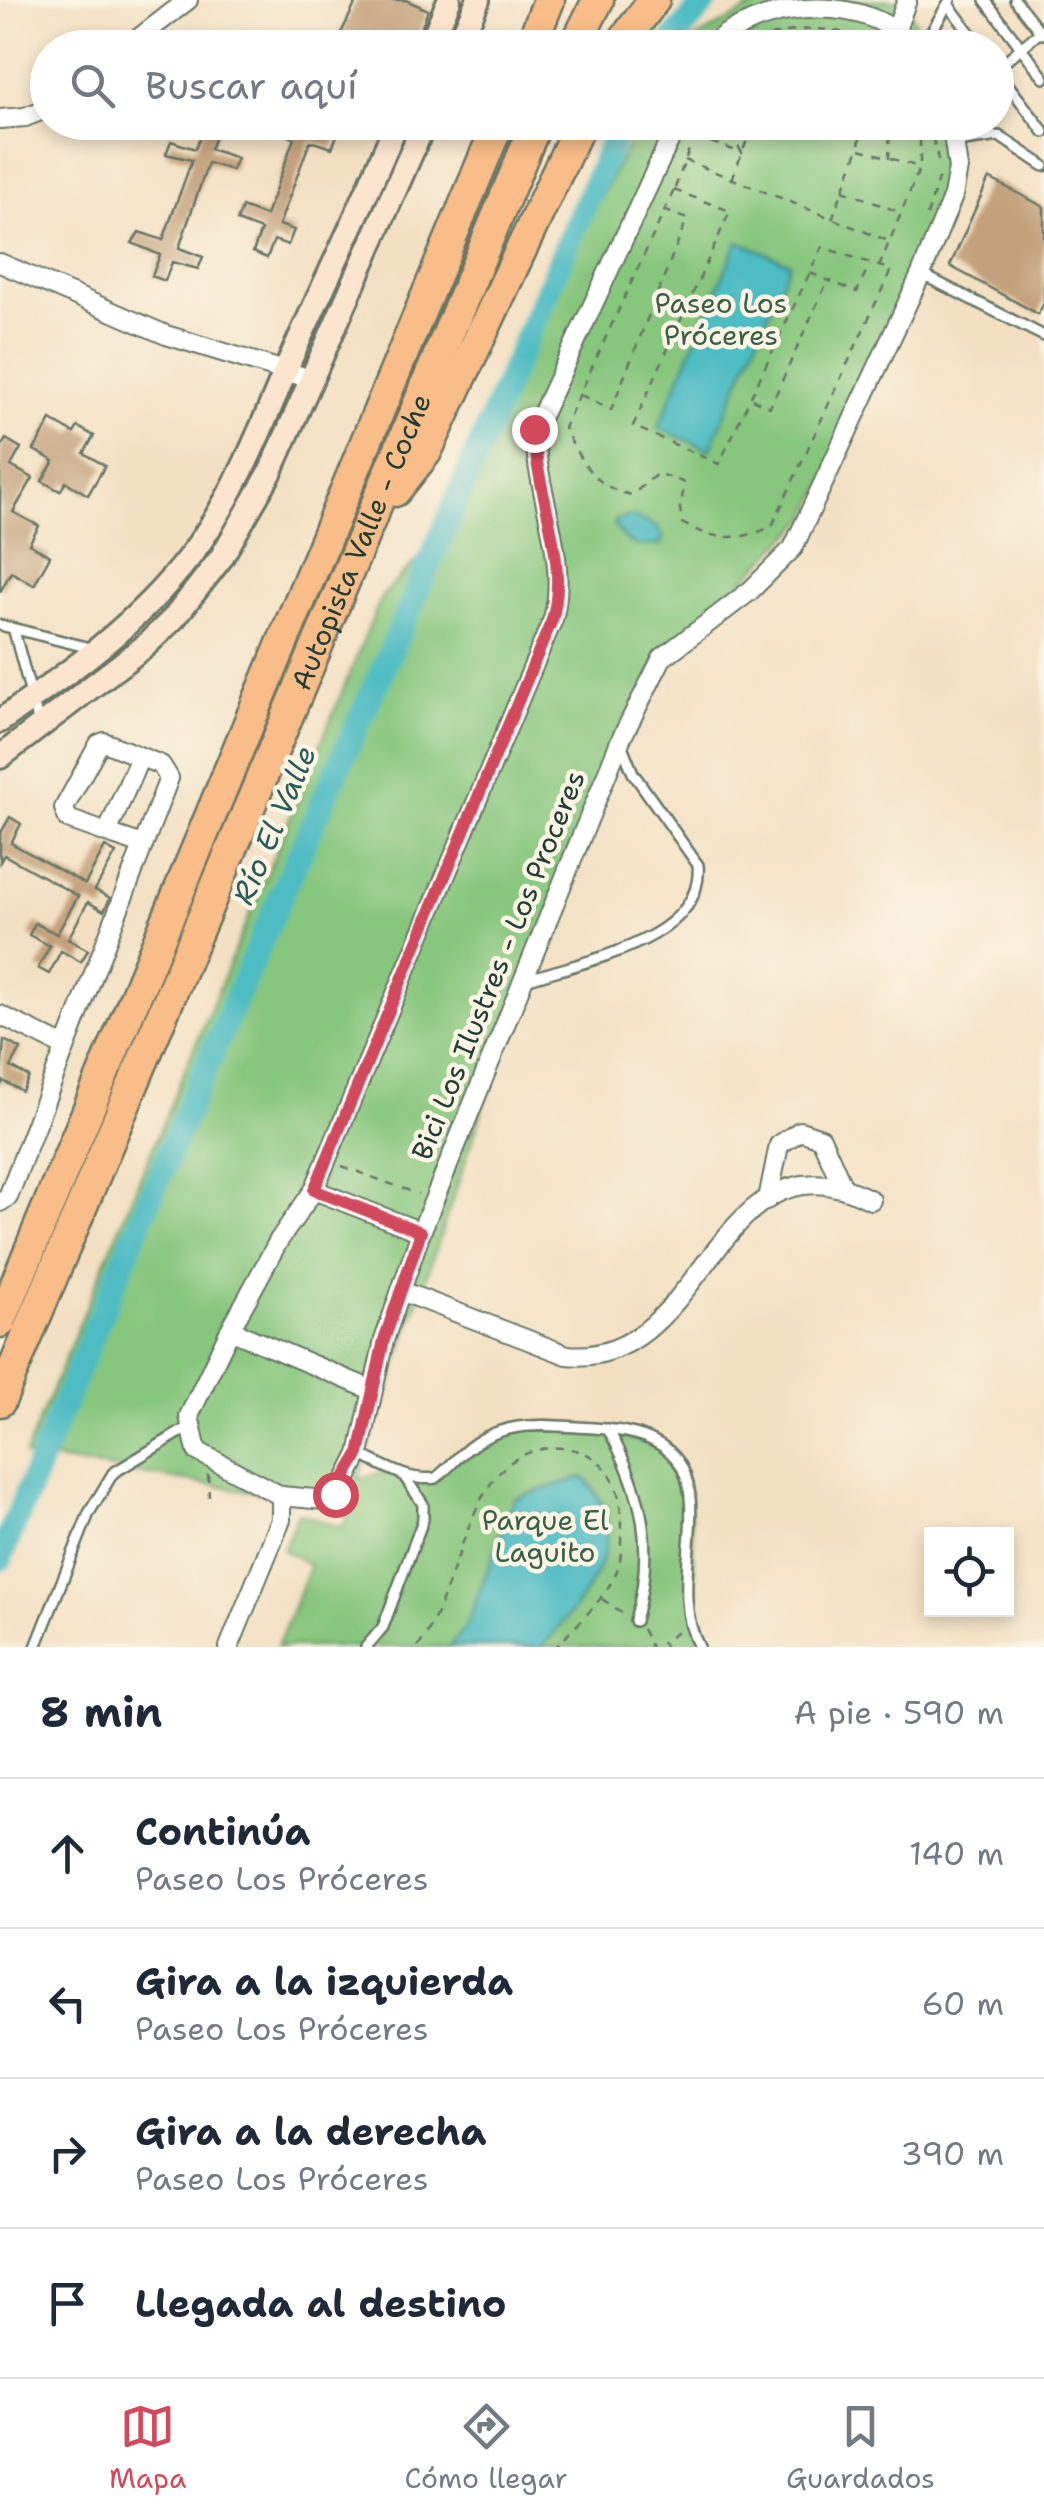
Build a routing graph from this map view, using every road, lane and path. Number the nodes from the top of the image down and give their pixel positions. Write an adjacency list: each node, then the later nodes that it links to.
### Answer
1 (188, 0): 12 (street)
2 (449, 0): 13 (main road)
3 (478, 0): 14 (main road)
4 (549, 0): 15 (highway)
5 (598, 0): 16 (highway)
6 (654, 0): 17 (highway)
7 (907, 0): 21 (street)
8 (985, 0): 24 (lane)
9 (1015, 0): 25 (lane)
10 (949, 2): 22 (lane); 23 (lane)
11 (841, 5): 18 (street); 21 (street)
12 (149, 30)
13 (437, 30)
14 (465, 30)
15 (537, 30)
16 (583, 30)
17 (632, 30)
18 (732, 30)
19 (766, 30): 20 (path)
20 (848, 30)
21 (896, 30)
22 (933, 30)
23 (968, 30)
24 (1008, 30)
25 (1042, 34): 27 (lane)
26 (1014, 39): 27 (lane)
27 (1021, 48): 28 (lane); 29 (lane)
28 (1014, 54)
29 (1044, 78)
30 (1014, 93): 33 (lane)
31 (30, 115): 32 (street)
32 (0, 119)
33 (1044, 132)
34 (389, 140): 72 (main road)
35 (417, 140): 73 (main road)
36 (492, 140): 100 (highway, Autopista Valle - Coche)
37 (528, 140): 76 (highway, Autopista Valle - Coche)
38 (573, 140): 76 (highway)
39 (670, 140): 93 (street)
40 (695, 140): 54 (path)
41 (705, 140): 52 (path)
42 (735, 140): 52 (path)
43 (747, 140): 52 (path)
44 (860, 140): 51 (path)
45 (890, 140): 53 (path)
46 (924, 140): 56 (path)
47 (934, 140): 63 (path)
48 (971, 140): 50 (lane)
49 (1004, 140): 55 (lane)
50 (957, 142): 69 (street)
51 (859, 148): 53 (path); 59 (path)
52 (742, 152): 57 (path)
53 (889, 158): 56 (path)
54 (686, 160): 57 (path); 58 (path)
55 (1044, 166)
56 (920, 167): 61 (path)
57 (732, 180): 62 (path)
58 (674, 190): 60 (path); 75 (path)
59 (843, 190): 61 (path); 62 (path)
60 (664, 211): 74 (path); 74 (path)
61 (902, 214): 64 (path)
62 (832, 219): 64 (path)
63 (925, 220)
64 (890, 242): 67 (path)
65 (0, 263): 72 (street)
66 (870, 264): 67 (path); 68 (path); 70 (path)
67 (879, 266): 74 (path)
68 (810, 273): 70 (path); 75 (path)
69 (921, 274): 71 (lane); 83 (street)
70 (828, 280): 75 (path)
71 (1044, 336)
72 (287, 368): 73 (street); 79 (main road)
73 (311, 379): 82 (main road)
74 (579, 394)
75 (750, 398)
76 (377, 512): 103 (highway, Autopista Valle - Coche)
77 (0, 625): 78 (lane)
78 (14, 630): 79 (lane); 80 (lane)
79 (98, 650): 80 (main road)
80 (31, 699): 81 (main road); 82 (lane)
81 (0, 721)
82 (40, 729): 84 (main road)
83 (620, 742): 88 (street); 88 (lane)
84 (0, 757)
85 (140, 758): 86 (street); 86 (street); 87 (street)
86 (107, 833): 87 (street)
87 (143, 846): 90 (street)
88 (526, 980): 98 (street)
89 (0, 1014): 90 (street)
90 (65, 1047): 97 (street)
91 (338, 1162): 94 (path, Bici Los Ilustres - Los Proceres)
92 (842, 1185): 95 (street); 95 (street); 96 (street)
93 (314, 1190): 98 (street); 101 (street)
94 (425, 1191)
95 (768, 1199): 99 (street)
96 (871, 1200)
97 (0, 1202)
98 (421, 1232): 99 (street)
99 (401, 1290): 102 (street)
100 (0, 1322)
101 (230, 1330): 102 (street); 104 (street)
102 (372, 1390): 106 (street)
103 (0, 1401)
104 (189, 1428): 107 (street); 113 (lane)
105 (608, 1429): 108 (lane); 111 (lane); 119 (lane)
106 (359, 1454): 108 (lane); 110 (street)
107 (204, 1458): 109 (path); 110 (street)
108 (404, 1476): 115 (lane)
109 (208, 1496)
110 (281, 1496): 114 (street)
111 (635, 1622)
112 (675, 1632): 118 (path)
113 (36, 1647)
114 (229, 1647)
115 (366, 1647)
116 (418, 1647): 117 (path)
117 (556, 1647)
118 (666, 1647)
119 (698, 1647)

